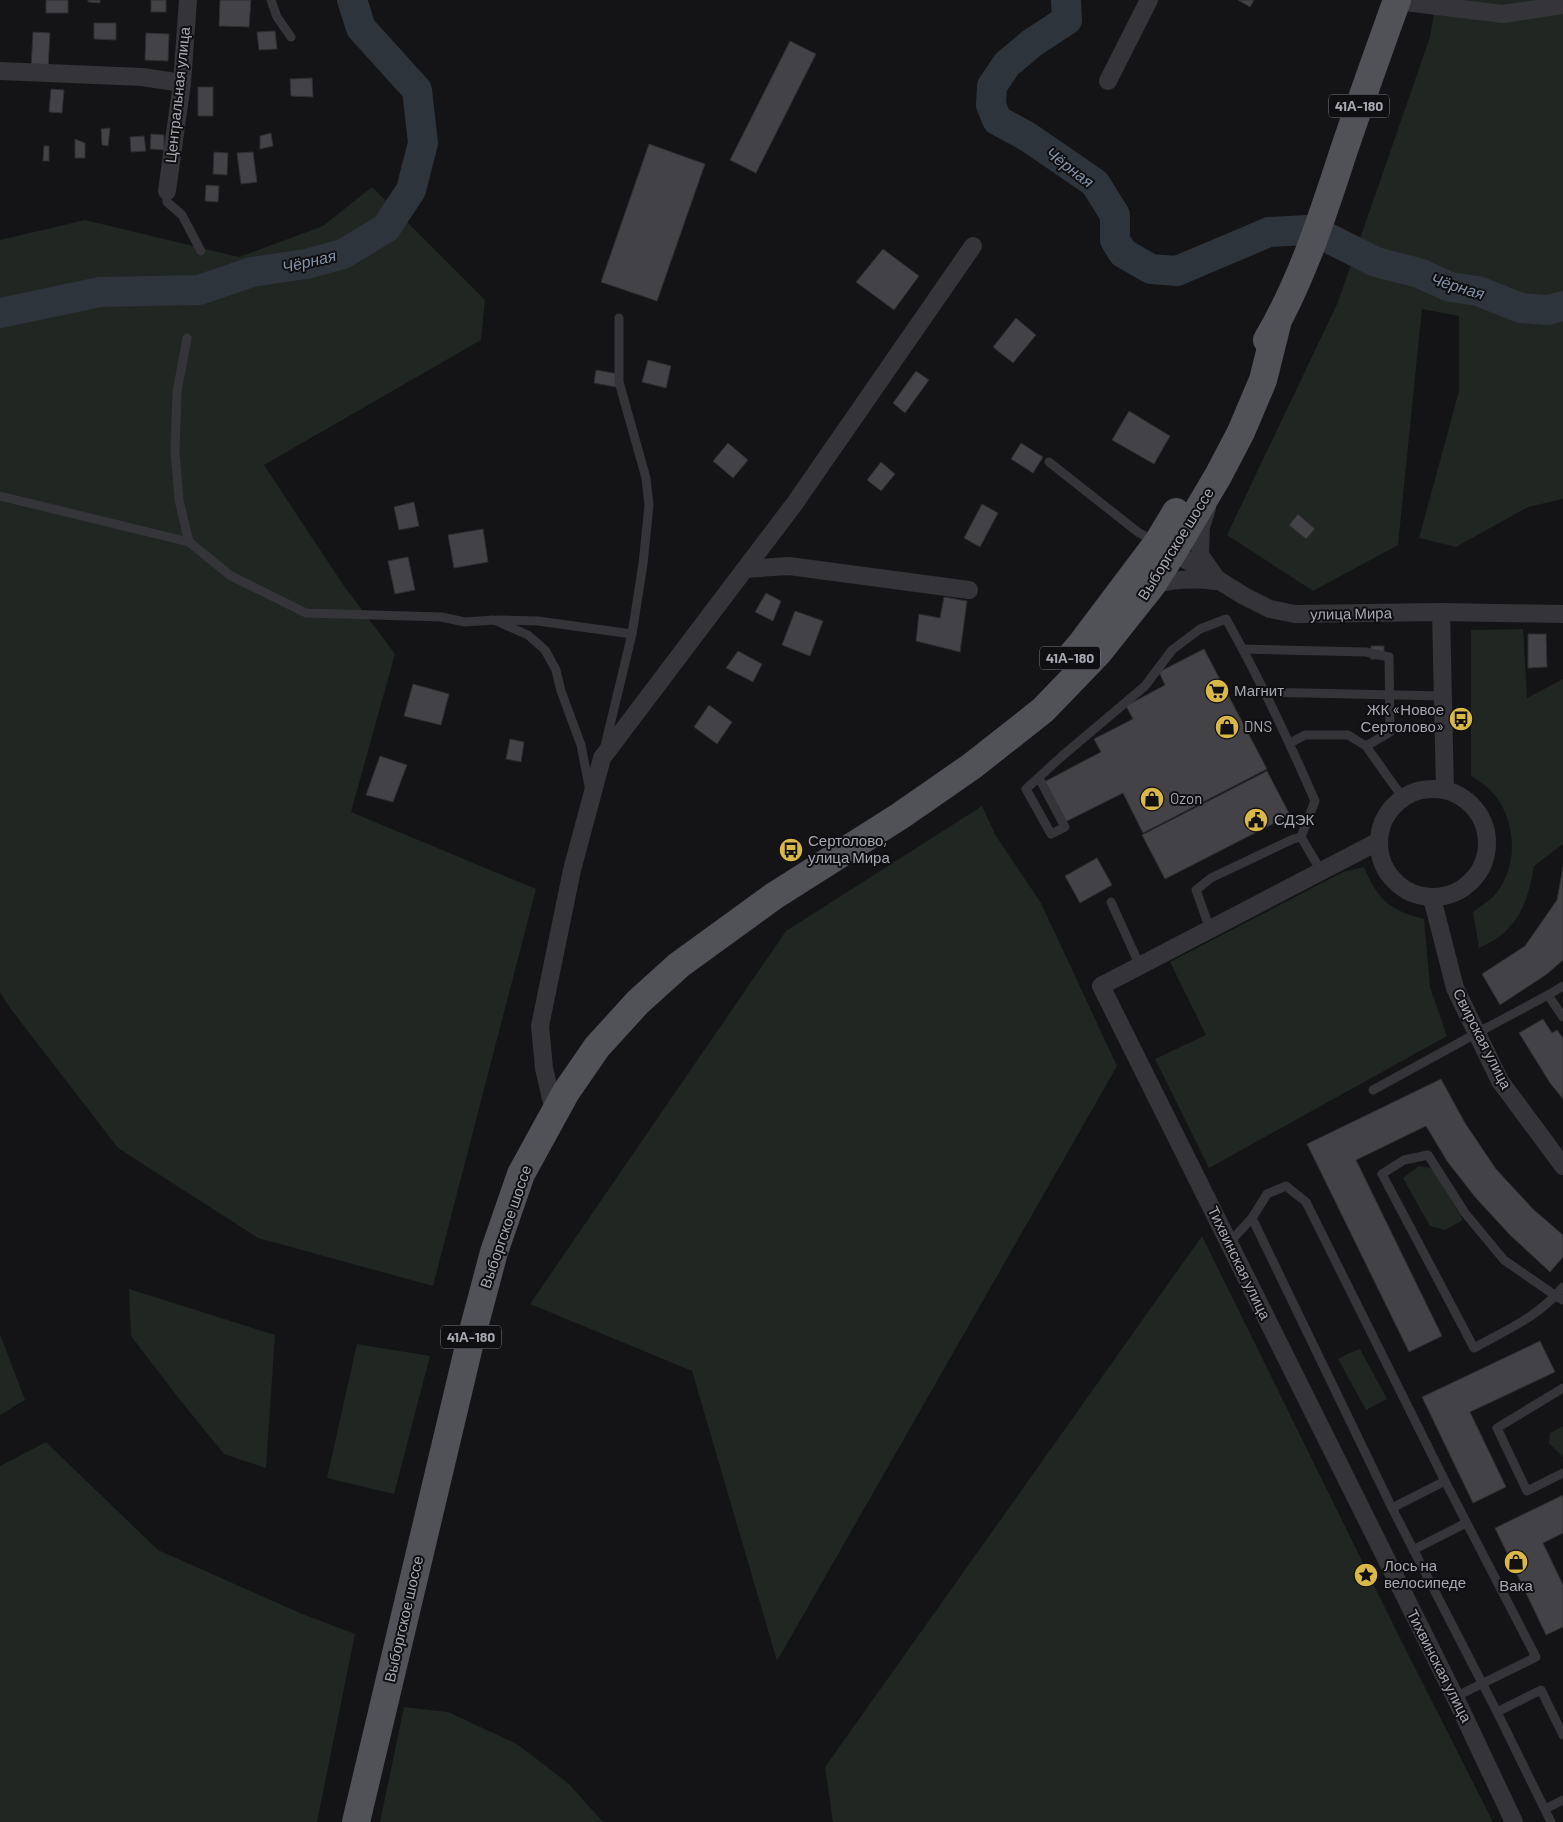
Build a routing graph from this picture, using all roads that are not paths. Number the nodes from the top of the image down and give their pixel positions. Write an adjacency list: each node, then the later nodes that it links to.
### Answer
1 (188, 0): 9 (street, Центральная улица)
2 (271, 0): 6 (lane)
3 (1149, 0): 8 (street)
4 (1397, 0): 5 (street); 14 (main road, Выборгское шоссе / 41А-180)
5 (1563, 5)
6 (291, 37)
7 (0, 71): 9 (street)
8 (1108, 81)
9 (182, 83): 10 (street, Центральная улица)
10 (167, 191): 12 (lane)
11 (973, 246): 21 (street)
12 (201, 251)
13 (619, 318): 28 (lane)
14 (1277, 324): 17 (main road, Выборгское шоссе / 41А-180); 20 (main road, Выборгское шоссе / 41А-180)
15 (187, 338): 19 (lane)
16 (1049, 462): 20 (lane)
17 (1218, 476): 20 (main road, Выборгское шоссе / 41А-180); 22 (street)
18 (0, 496): 19 (lane)
19 (189, 542): 27 (lane)
20 (1166, 547): 22 (street, улица Мира); 23 (main road, Выборгское шоссе / 41А-180); 36 (main road, Выборгское шоссе / 41А-180)
21 (745, 569): 24 (street); 35 (street)
22 (1218, 582): 23 (street); 25 (street, улица Мира)
23 (1152, 585): 36 (main road, Выборгское шоссе / 41А-180)
24 (969, 590)
25 (1441, 612): 26 (street, улица Мира); 32 (street)
26 (1563, 614)
27 (494, 620): 28 (lane); 39 (lane)
28 (632, 634): 35 (lane)
29 (1243, 649): 30 (lane); 31 (lane); 37 (lane)
30 (1264, 692): 31 (lane); 33 (lane)
31 (1389, 694): 32 (lane); 34 (lane)
32 (1443, 696): 38 (street)
33 (1290, 743): 34 (lane); 41 (lane)
34 (1366, 746): 40 (lane)
35 (602, 758): 39 (street)
36 (972, 766): 53 (main road, Выборгское шоссе / 41А-180)
37 (1039, 778): 37 (lane)
38 (1445, 790): 40 (street); 44 (street)
39 (592, 797): 53 (street)
40 (1403, 798): 42 (street)
41 (1301, 837): 43 (lane); 46 (lane)
42 (1379, 841): 43 (street, Тихвинская улица); 44 (street)
43 (1321, 871): 46 (street, Тихвинская улица)
44 (1432, 898): 51 (street, Свирская улица)
45 (1111, 902): 47 (lane)
46 (1210, 929): 47 (street, Тихвинская улица)
47 (1140, 966): 56 (street, Тихвинская улица)
48 (1563, 986): 49 (lane)
49 (1548, 994): 50 (lane); 51 (lane)
50 (1563, 1017)
51 (1477, 1033): 52 (lane); 54 (street, Свирская улица)
52 (1372, 1090)
53 (554, 1112): 72 (main road, Выборгское шоссе / 41А-180)
54 (1563, 1166)
55 (1252, 1218): 56 (lane); 62 (lane); 63 (lane)
56 (1229, 1243): 67 (street, Тихвинская улица)
57 (1563, 1287): 58 (lane)
58 (1559, 1298): 58 (lane); 59 (lane)
59 (1563, 1307)
60 (1563, 1388): 61 (lane)
61 (1563, 1473)
62 (1445, 1481): 63 (lane); 64 (lane)
63 (1392, 1508): 65 (lane)
64 (1466, 1523): 65 (lane); 66 (lane)
65 (1413, 1550): 66 (lane)
66 (1481, 1683): 67 (lane); 68 (lane)
67 (1455, 1697): 73 (street, Тихвинская улица)
68 (1497, 1712): 69 (lane); 71 (lane)
69 (1563, 1735)
70 (1563, 1800): 71 (lane)
71 (1545, 1809): 74 (lane)
72 (356, 1822)
73 (1514, 1822)
74 (1551, 1822)

